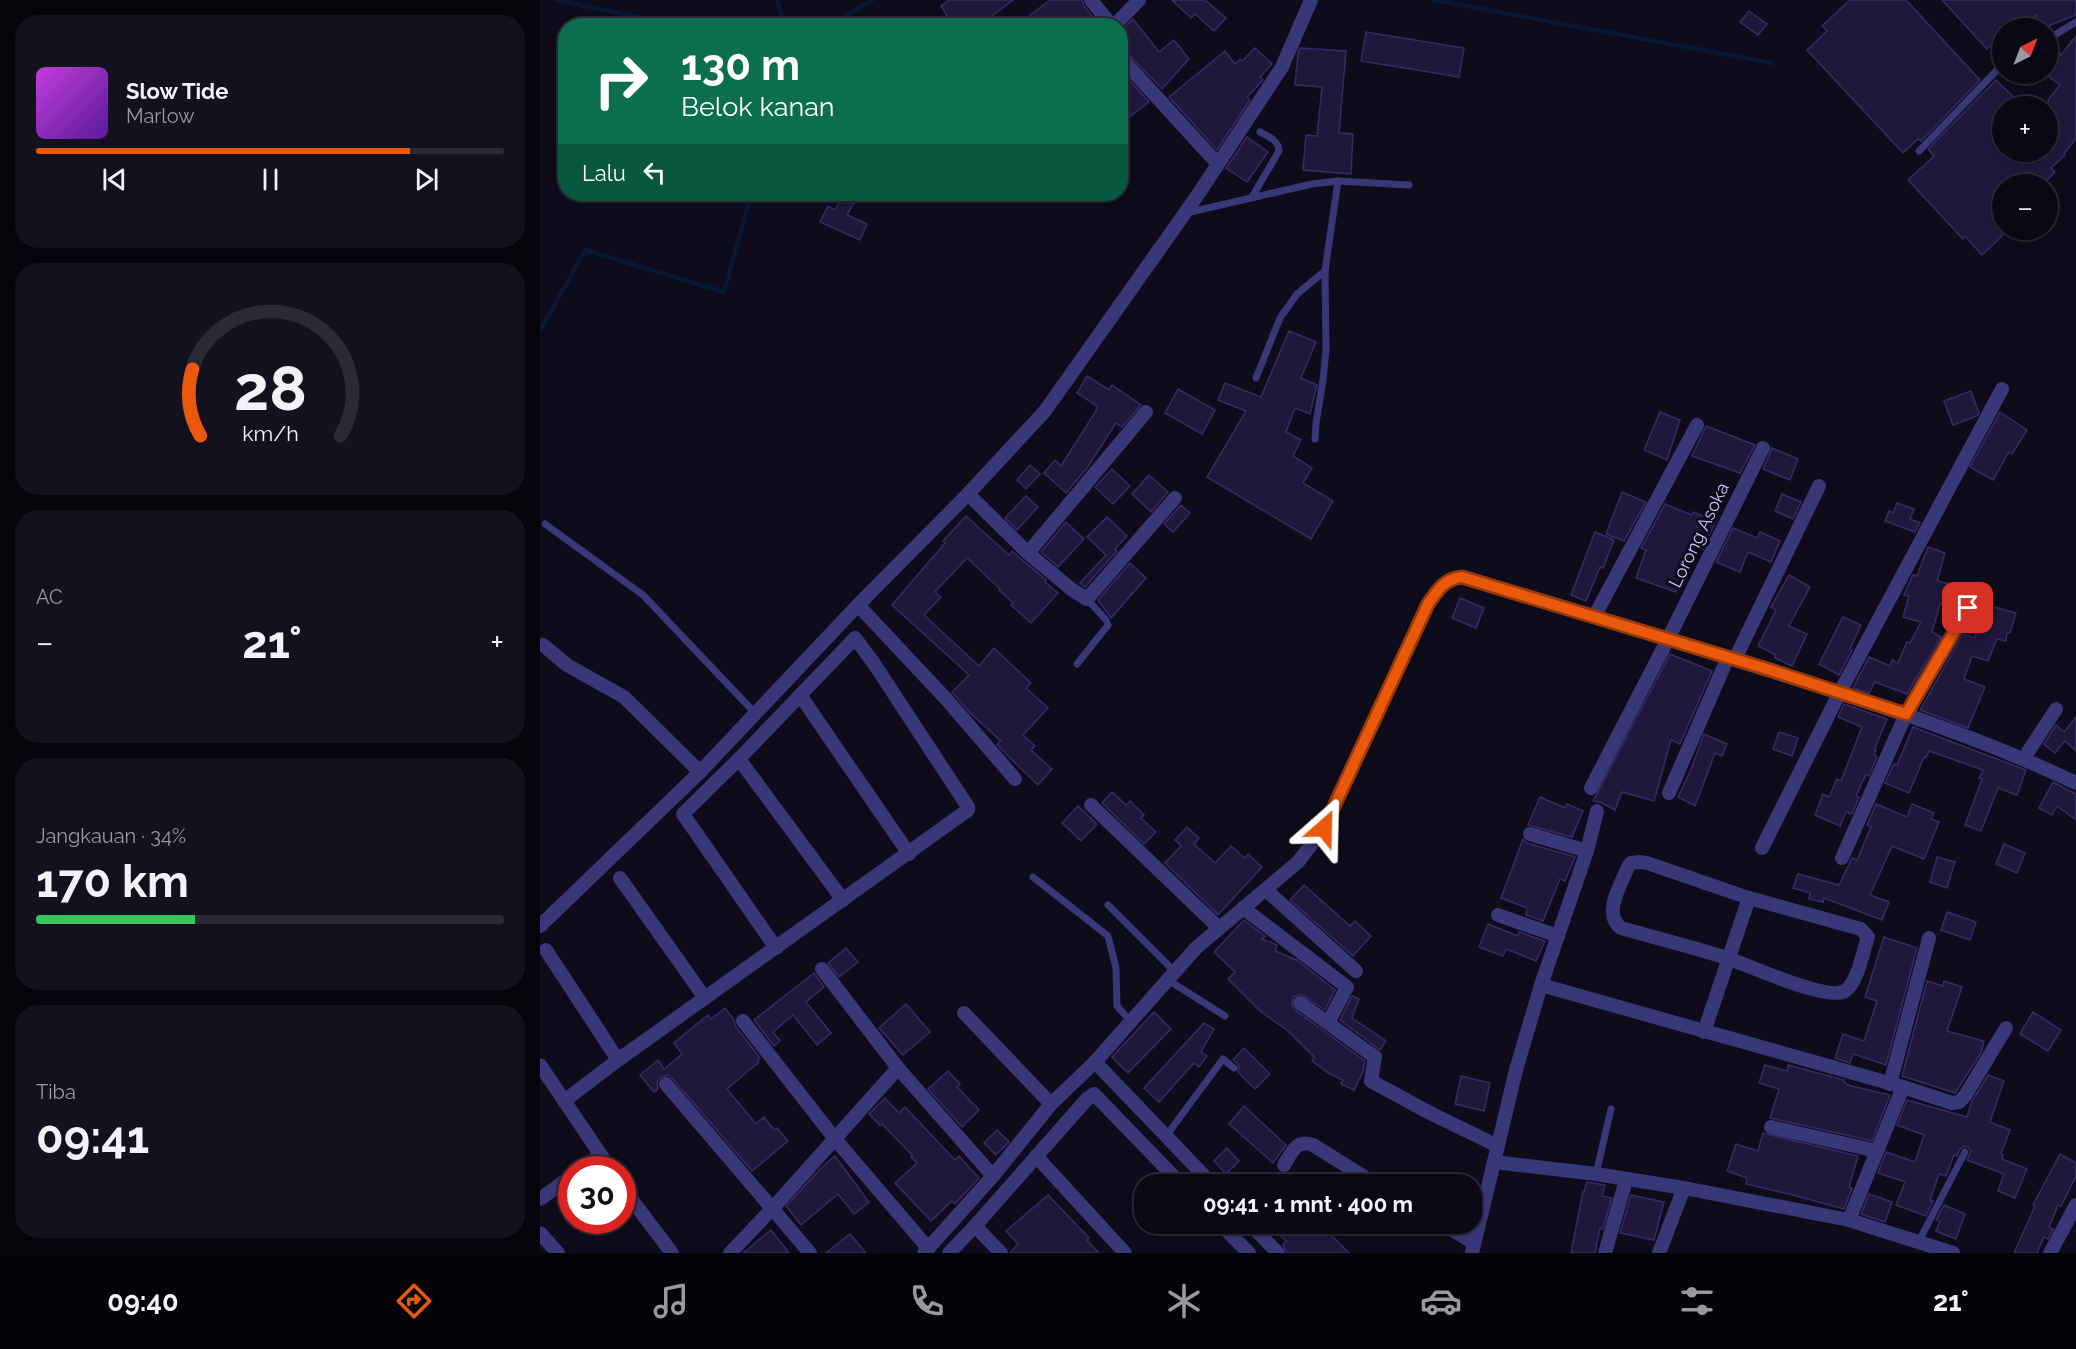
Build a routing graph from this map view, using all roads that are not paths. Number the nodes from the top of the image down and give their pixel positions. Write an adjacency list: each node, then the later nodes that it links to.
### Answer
1 (1091, 0): 4 (street)
2 (1139, 0): 5 (street)
3 (1311, 0): 12 (street)
4 (1106, 18)
5 (1121, 18)
6 (2076, 22): 7 (lane)
7 (2058, 33)
8 (1128, 72): 12 (street)
9 (1992, 75): 11 (lane)
10 (1260, 132): 15 (lane)
11 (1919, 151)
12 (1218, 163): 16 (street)
13 (1338, 181): 14 (lane); 15 (lane); 17 (lane)
14 (1409, 185)
15 (1252, 197): 16 (lane)
16 (1184, 214): 25 (street)
17 (1325, 271): 18 (lane); 22 (lane)
18 (1256, 378)
19 (2002, 389): 37 (street)
20 (1146, 412): 28 (street)
21 (1697, 425): 32 (street)
22 (1315, 440)
23 (1763, 448): 33 (street, Lorong Asoka)
24 (1819, 486): 35 (street)
25 (968, 494): 28 (street); 30 (street)
26 (1175, 498): 29 (street)
27 (545, 524): 40 (lane)
28 (1028, 553): 29 (street)
29 (1087, 599): 36 (lane)
30 (858, 604): 40 (street); 45 (street)
31 (1968, 608): 41 (street)
32 (1594, 617): 33 (street); 58 (street)
33 (1668, 639): 35 (street); 47 (street, Lorong Asoka)
34 (543, 645): 44 (street)
35 (1732, 658): 37 (street); 48 (street)
36 (1077, 664)
37 (1840, 692): 41 (street); 52 (street)
38 (800, 695): 43 (street); 54 (street); 54 (street)
39 (2056, 709): 42 (street)
40 (755, 712): 44 (street)
41 (1906, 714): 42 (street); 55 (street)
42 (2024, 758): 46 (street)
43 (739, 759): 60 (street); 68 (street)
44 (700, 772): 64 (street)
45 (1015, 779)
46 (2076, 783)
47 (1591, 788)
48 (1669, 793)
49 (1091, 805): 65 (street)
50 (1597, 811): 53 (street)
51 (1530, 834): 53 (street)
52 (1762, 848)
53 (1587, 851): 66 (street)
54 (909, 854): 60 (street)
55 (1842, 858)
56 (1033, 877): 80 (lane)
57 (620, 878): 75 (street)
58 (1266, 890): 62 (street); 72 (street)
59 (1749, 898): 70 (street); 70 (street); 70 (street)
60 (843, 900): 68 (street)
61 (1108, 905): 73 (lane)
62 (1244, 908): 65 (street); 81 (street)
63 (1498, 915): 66 (street)
64 (540, 926)
65 (1219, 928): 73 (street)
66 (1558, 936): 74 (street)
67 (1929, 938): 90 (street)
68 (776, 948): 75 (street)
69 (546, 950): 84 (street)
70 (1728, 958): 83 (street)
71 (822, 969): 86 (street)
72 (1356, 971)
73 (1172, 976): 78 (lane); 80 (street)
74 (1541, 985): 83 (street); 97 (street)
75 (705, 998): 84 (street)
76 (1300, 1003): 81 (street)
77 (964, 1013): 92 (street)
78 (1225, 1016)
79 (743, 1021): 96 (street)
80 (1131, 1022): 85 (street)
81 (1328, 1023): 97 (street)
82 (2006, 1028): 90 (street)
83 (1704, 1032): 90 (street)
84 (618, 1060): 91 (street)
85 (1095, 1062): 92 (street); 95 (street)
86 (898, 1068): 96 (street); 108 (street)
87 (1234, 1068): 95 (lane)
88 (541, 1070): 91 (street)
89 (666, 1084): 115 (street)
90 (1896, 1086): 98 (street)
91 (564, 1101): 100 (street)
92 (1051, 1104): 108 (street)
93 (1611, 1109): 107 (lane)
94 (1771, 1127): 98 (street)
95 (1166, 1136): 105 (street)
96 (835, 1140): 115 (street); 124 (street)
97 (1498, 1146): 102 (street)
98 (1877, 1151): 116 (street)
99 (1965, 1152): 123 (lane)
100 (600, 1155)
101 (1036, 1156): 104 (street); 117 (street); 131 (street)
102 (1494, 1162): 107 (street); 122 (street)
103 (1284, 1166): 106 (street)
104 (1171, 1174)
105 (1202, 1174)
106 (1359, 1174)
107 (1596, 1174): 109 (street)
108 (993, 1176): 124 (street)
109 (1626, 1180): 111 (street); 134 (street)
110 (558, 1186): 112 (street)
111 (1684, 1188): 116 (street); 135 (street)
112 (540, 1199)
113 (636, 1205): 126 (street)
114 (2076, 1205): 137 (street)
115 (772, 1209): 127 (street); 128 (street)
116 (1849, 1220): 123 (street)
117 (975, 1226): 129 (street); 130 (street)
118 (540, 1233): 125 (street)
119 (1230, 1234): 132 (street)
120 (1260, 1234): 133 (street)
121 (1456, 1234): 122 (street)
122 (1473, 1248)
123 (1916, 1248): 136 (street)
124 (926, 1250)
125 (558, 1253)
126 (672, 1253)
127 (730, 1253)
128 (810, 1253)
129 (950, 1253)
130 (1001, 1253)
131 (1125, 1253)
132 (1249, 1253)
133 (1278, 1253)
134 (1605, 1253)
135 (1659, 1253)
136 (1953, 1253)
137 (2050, 1253)

